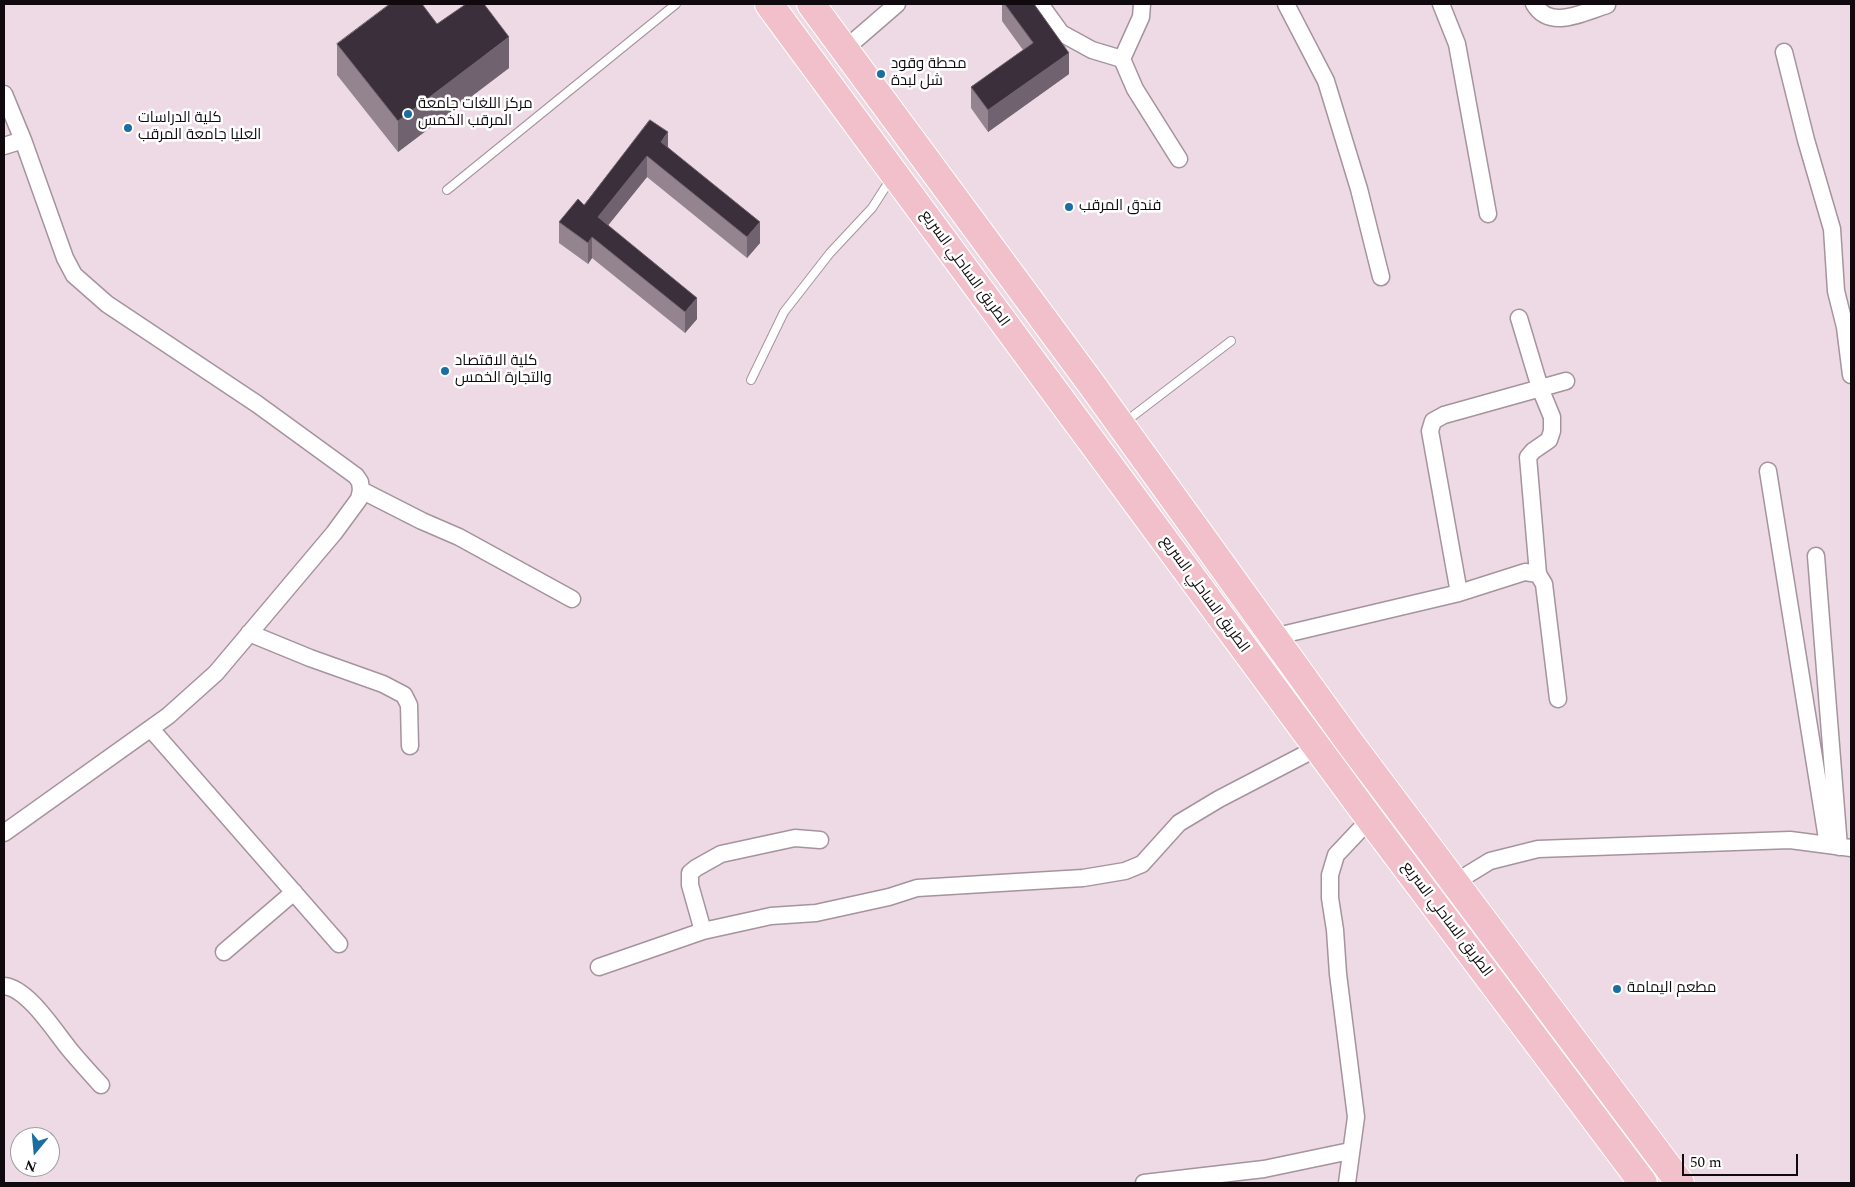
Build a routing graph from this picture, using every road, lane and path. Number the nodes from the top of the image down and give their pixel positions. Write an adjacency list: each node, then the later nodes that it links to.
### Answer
1 (676, 4): 19 (lane)
2 (769, 4): 18 (highway, الطريق الساحلي السريع)
3 (811, 4): 11 (highway, الطريق الساحلي السريع)
4 (897, 4): 11 (street)
5 (1040, 4): 13 (street)
6 (1142, 4): 13 (street)
7 (1286, 4): 21 (street)
8 (1441, 4): 20 (street)
9 (1534, 4): 10 (street)
10 (1607, 5)
11 (845, 49): 28 (highway, الطريق الساحلي السريع)
12 (1784, 52): 24 (street)
13 (1122, 60): 17 (street)
14 (4, 94): 15 (street)
15 (23, 140): 16 (street); 30 (street)
16 (4, 146)
17 (1179, 159)
18 (894, 174): 25 (lane); 40 (highway, الطريق الساحلي السريع)
19 (448, 190)
20 (1488, 214)
21 (1381, 277)
22 (1519, 318): 27 (street)
23 (1230, 341): 28 (lane)
24 (1851, 375)
25 (751, 380)
26 (1566, 381): 27 (street)
27 (1540, 388): 32 (street); 33 (street)
28 (1121, 425): 36 (highway, الطريق الساحلي السريع)
29 (1768, 471): 44 (street)
30 (361, 490): 34 (street); 35 (street)
31 (1816, 556): 44 (street)
32 (1538, 574): 33 (street); 37 (street)
33 (1458, 593): 36 (street)
34 (572, 599)
35 (249, 633): 38 (street); 39 (street)
36 (1273, 637): 45 (highway, الطريق الساحلي السريع)
37 (1558, 699)
38 (150, 729): 42 (street); 46 (street)
39 (410, 746)
40 (1317, 748): 41 (highway, الطريق الساحلي السريع); 47 (street)
41 (1370, 819): 53 (street); 56 (highway, الطريق الساحلي السريع)
42 (4, 833)
43 (820, 840): 47 (street)
44 (1840, 846): 45 (street)
45 (1454, 883): 57 (highway, الطريق الساحلي السريع)
46 (294, 892): 48 (street); 49 (street)
47 (703, 931): 50 (street)
48 (338, 944)
49 (224, 952)
50 (598, 967)
51 (4, 986): 52 (street)
52 (101, 1085)
53 (1350, 1151): 54 (street); 55 (street)
54 (1144, 1183)
55 (1347, 1183)
56 (1643, 1183)
57 (1680, 1183)

